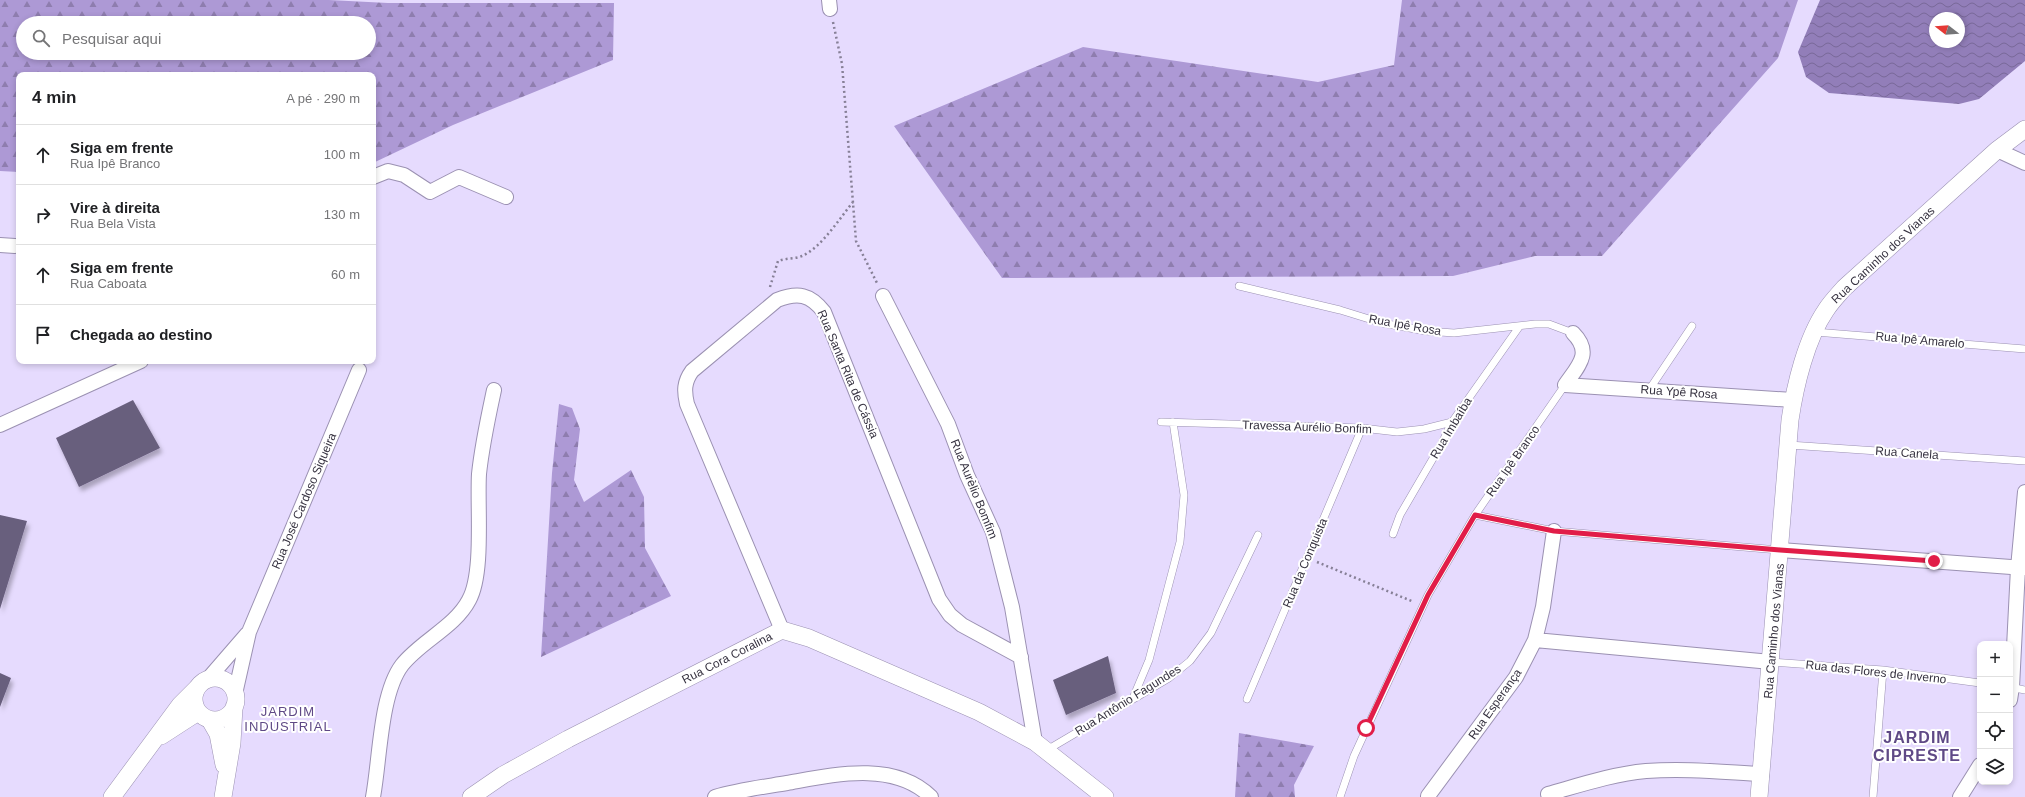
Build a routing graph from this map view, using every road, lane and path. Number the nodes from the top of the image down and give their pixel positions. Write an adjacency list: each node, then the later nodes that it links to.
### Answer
1 (829, 5): 7 (path)
2 (2025, 129): 3 (street, Rua Caminho dos Vianas)
3 (1997, 150): 4 (street); 15 (street, Rua Caminho dos Vianas)
4 (2025, 163)
5 (376, 176): 6 (street)
6 (506, 197)
7 (853, 202): 11 (path); 12 (path)
8 (0, 245): 9 (street)
9 (14, 246)
10 (1239, 286): 14 (lane, Rua Ipê Rosa)
11 (883, 296): 43 (street, Rua Aurèlio Bomfim)
12 (762, 313): 40 (street, Rua Santa Rita de Cássia); 43 (street, Rua Santa Rita de Cássia)
13 (1692, 326): 22 (lane)
14 (1518, 327): 16 (lane, Rua Ipê Rosa); 26 (lane, Rua Imbaíba)
15 (1814, 332): 17 (lane, Rua Ipê Amarelo); 23 (street, Rua Caminho dos Vianas)
16 (1573, 333): 20 (street)
17 (2025, 349)
18 (134, 364): 27 (street)
19 (359, 370): 41 (street, Rua José Cardoso Siqueira)
20 (1565, 385): 22 (street, Rua Ypê Rosa); 32 (lane, Rua Ipê Branco)
21 (494, 390): 56 (street)
22 (1649, 390): 23 (street, Rua Ypê Rosa)
23 (1793, 400): 29 (street, Rua Caminho dos Vianas)
24 (1161, 422): 25 (lane, Travessa Aurélio Bonfim)
25 (1173, 422): 28 (lane, Travessa Aurélio Bonfim); 49 (lane)
26 (1452, 422): 28 (lane, Travessa Aurélio Bonfim); 34 (lane, Rua Imbaíba)
27 (0, 425)
28 (1362, 428): 37 (lane, Rua da Conquista)
29 (1788, 445): 30 (lane, Rua Canela); 36 (street, Rua Caminho dos Vianas)
30 (2025, 461)
31 (2025, 492): 38 (street)
32 (1475, 515): 33 (lane); 39 (lane, Rua Ipê Branco)
33 (1554, 531): 36 (lane); 42 (street, Rua Esperança)
34 (1393, 534)
35 (1258, 535): 49 (lane, Rua Antônio Fagundes)
36 (1780, 550): 38 (street); 44 (street, Rua Caminho dos Vianas)
37 (1307, 558): 39 (path); 50 (lane, Rua da Conquista)
38 (2021, 568): 48 (street)
39 (1423, 606): 70 (lane, Rua Ipê Branco)
40 (782, 630): 54 (street, Rua Cora Coralina); 66 (street, Rua Cora Coralina)
41 (249, 632): 46 (street, Rua José Cardoso Siqueira); 51 (street, Rua José Cardoso Siqueira)
42 (1535, 640): 44 (street); 61 (street, Rua Esperança)
43 (1021, 657): 54 (street, Rua Aurèlio Bomfim)
44 (1771, 662): 45 (lane, Rua das Flores de Inverno); 57 (street, Rua Caminho dos Vianas)
45 (1883, 670): 47 (lane, Rua das Flores de Inverno); 72 (lane)
46 (203, 683): 51 (street); 52 (street); 53 (street, Rua José Cardoso Siqueira)
47 (1977, 683)
48 (2014, 691)
49 (1133, 698): 54 (lane, Rua Antônio Fagundes)
50 (1247, 698)
51 (234, 700): 52 (street); 58 (street)
52 (204, 716): 53 (street, Rua José Cardoso Siqueira); 58 (street)
53 (157, 738): 62 (street, Rua José Cardoso Siqueira)
54 (1041, 746): 59 (street, Rua Cora Coralina)
55 (1977, 770): 73 (street)
56 (377, 774): 64 (street); 65 (street)
57 (1762, 774): 60 (street); 71 (street, Rua Caminho dos Vianas)
58 (226, 775): 63 (street)
59 (1091, 792): 69 (street, Rua Cora Coralina)
60 (1548, 794)
61 (1428, 796)
62 (112, 797)
63 (223, 797)
64 (373, 797)
65 (383, 797)
66 (471, 797)
67 (715, 797): 68 (street)
68 (931, 797)
69 (1106, 797)
70 (1340, 797)
71 (1759, 797)
72 (1874, 797)
73 (1960, 797)

